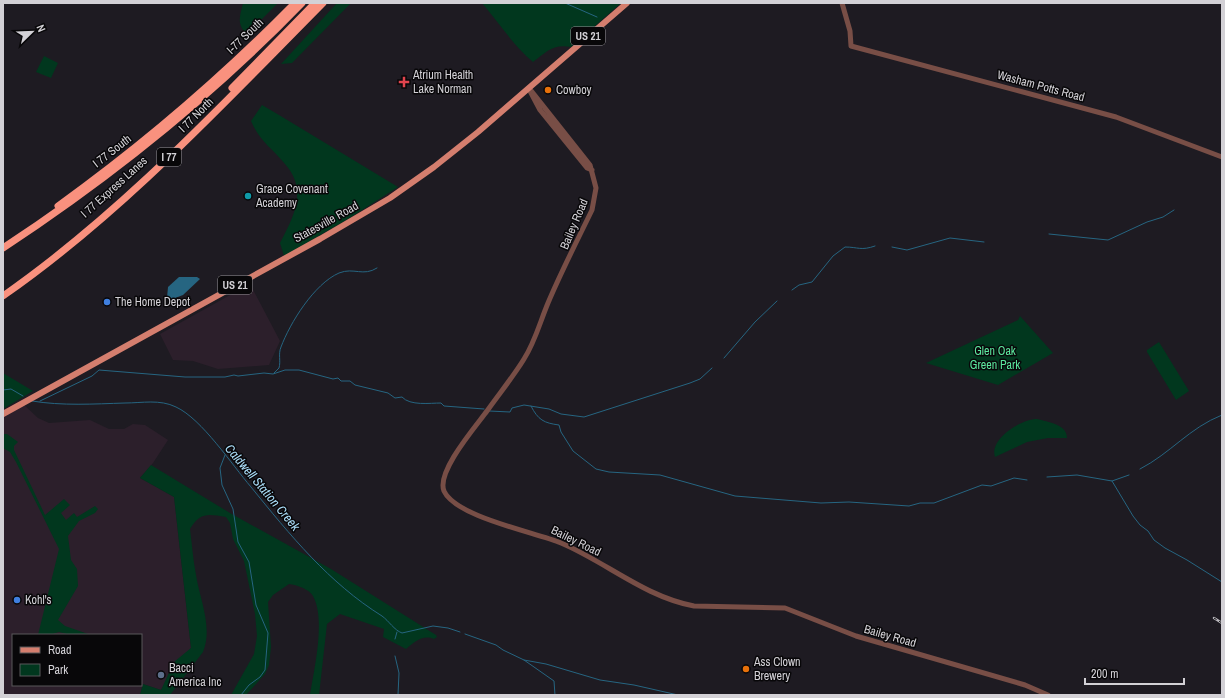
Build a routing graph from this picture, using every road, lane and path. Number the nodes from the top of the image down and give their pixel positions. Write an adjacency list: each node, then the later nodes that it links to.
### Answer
1 (295, 3): 8 (highway, I-77 South / I 77)
2 (302, 3): 7 (highway, I 77 Express Lanes / I 77)
3 (315, 3): 13 (highway, I 77 Express Lanes / I 77)
4 (323, 3): 14 (highway, I 77 North / I 77)
5 (627, 3): 9 (main road, Statesville Road / US 21)
6 (842, 3): 10 (street, Washam Potts Road)
7 (267, 38): 8 (highway); 12 (highway, I 77 Express Lanes / I 77)
8 (228, 68): 11 (highway, I 77 South / I 77)
9 (529, 88): 15 (main road, Statesville Road / US 21); 16 (street, Bailey Road)
10 (1222, 157)
11 (3, 243)
12 (3, 248)
13 (3, 290)
14 (3, 296)
15 (3, 414)
16 (1048, 695)

